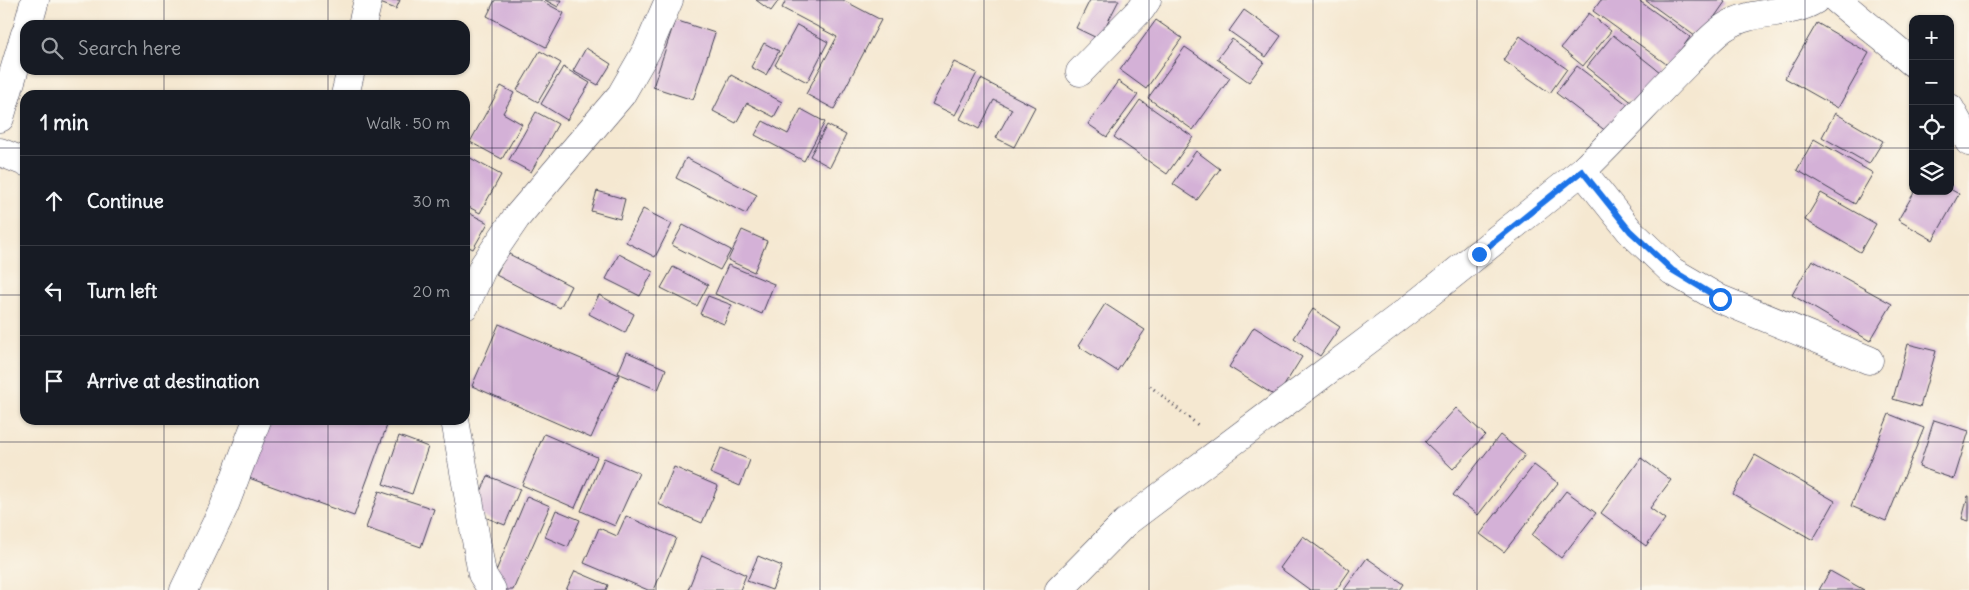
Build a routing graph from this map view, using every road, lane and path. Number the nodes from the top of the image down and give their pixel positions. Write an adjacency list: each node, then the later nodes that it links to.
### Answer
1 (35, 0): 7 (street)
2 (368, 0): 8 (street)
3 (669, 0): 20 (street)
4 (1147, 0): 11 (street)
5 (1815, 0): 19 (street)
6 (1837, 0): 10 (street)
7 (29, 20)
8 (363, 20)
9 (20, 51): 15 (street)
10 (1909, 60)
11 (1080, 72)
12 (350, 75): 13 (street)
13 (346, 90)
14 (1954, 115): 16 (street)
15 (0, 118)
16 (1969, 142)
17 (0, 152): 18 (street)
18 (20, 160)
19 (1582, 171): 21 (street); 25 (street)
20 (470, 295)
21 (1869, 360)
22 (1150, 386): 25 (path)
23 (255, 425): 27 (street)
24 (456, 425): 26 (street)
25 (1225, 447): 28 (street)
26 (483, 585)
27 (184, 590)
28 (1058, 590)

